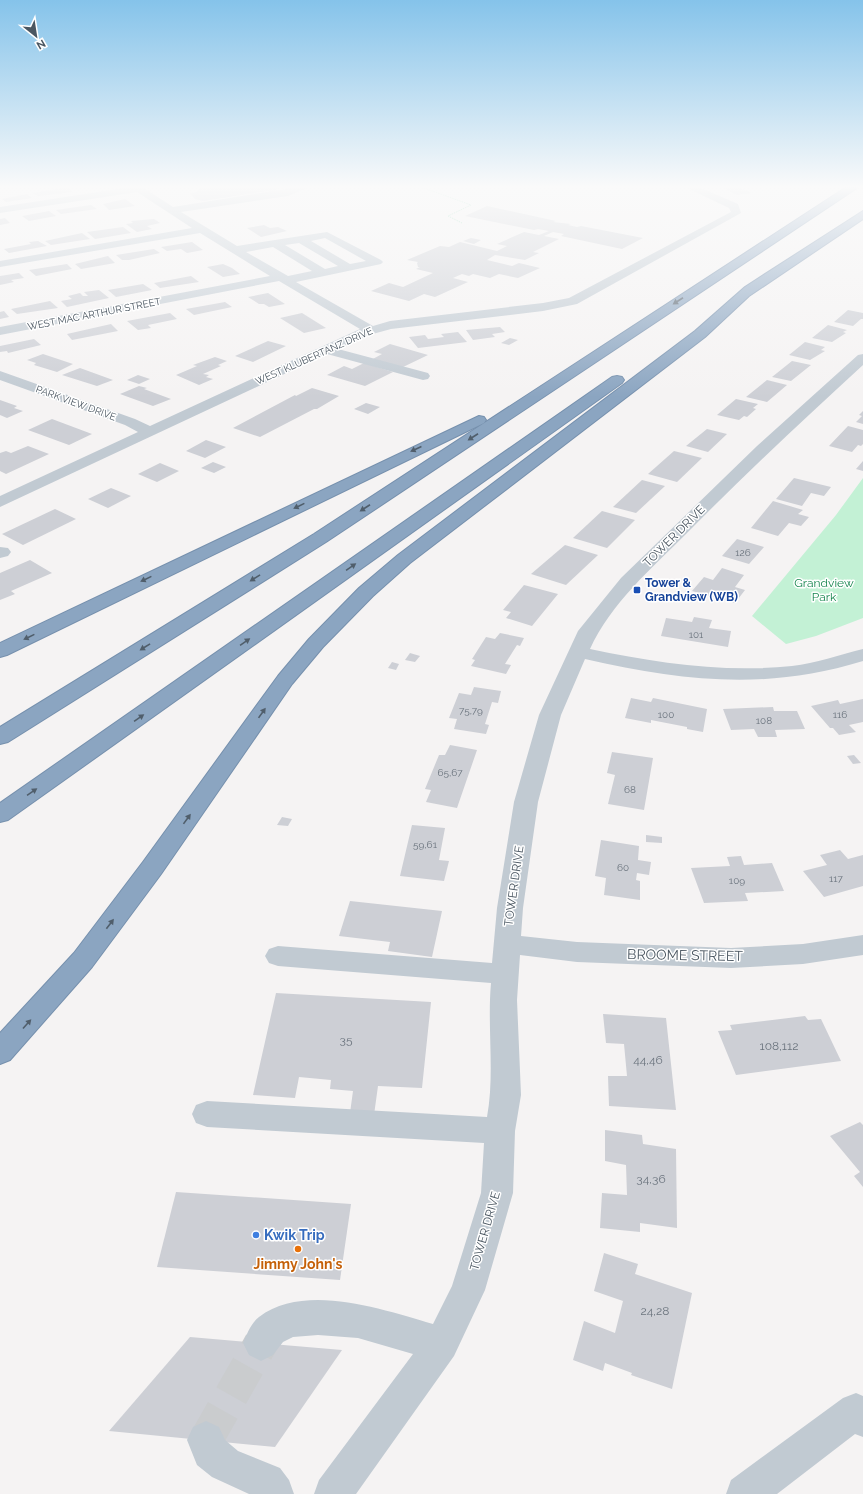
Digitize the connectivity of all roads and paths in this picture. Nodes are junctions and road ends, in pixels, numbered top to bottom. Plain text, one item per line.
1 (37, 258) edge
2 (249, 258) edge
3 (298, 258) edge
4 (332, 258) edge
5 (369, 258) edge
6 (654, 258) edge
7 (745, 258) edge
8 (797, 258) edge
9 (0, 264) edge
10 (350, 268) junction
11 (323, 273) junction
12 (284, 278) junction
13 (749, 290) junction
14 (372, 330) junction
15 (634, 330) junction
16 (0, 331) edge
17 (325, 350) junction
18 (861, 363) edge
19 (0, 375) edge
20 (423, 376) dead end
21 (150, 432) junction
22 (0, 502) edge
23 (0, 651) edge
24 (578, 652) junction
25 (863, 655) edge
26 (0, 737) edge
27 (0, 814) edge
28 (507, 944) junction
29 (860, 951) edge
30 (278, 956) dead end
31 (504, 974) junction
32 (0, 1052) edge
33 (207, 1114) dead end
34 (500, 1131) junction
35 (261, 1343) tunnel mouth
36 (442, 1344) junction
37 (861, 1412) edge
38 (206, 1440) dead end
39 (275, 1494) edge
40 (333, 1494) edge
41 (745, 1494) edge

1 - 9 street
2 - 12 street
3 - 11 street
4 - 10 street
5 - 10 street, WEST MAC ARTHUR STREET
6 - 14 street, WEST KLUBERTANZ DRIVE
7 -> 15 highway
8 - 13 highway
10 - 11 street, WEST MAC ARTHUR STREET
11 - 12 street, WEST MAC ARTHUR STREET
12 - 14 street
12 - 16 street, WEST MAC ARTHUR STREET
27 -> 13 highway
32 -> 13 highway
14 - 17 street, WEST KLUBERTANZ DRIVE
15 -> 23 highway
15 -> 26 highway
17 - 20 street
17 - 21 street, WEST KLUBERTANZ DRIVE
18 - 24 street, TOWER DRIVE
19 - 21 street, PARK VIEW DRIVE
21 - 22 street, WEST KLUBERTANZ DRIVE
24 - 25 street
24 - 28 street, TOWER DRIVE
28 - 29 street, BROOME STREET
28 - 31 street, TOWER DRIVE
30 - 31 street
31 - 34 street, TOWER DRIVE
33 - 34 street
34 - 36 street, TOWER DRIVE
35 - 36 street
36 - 40 street, TOWER DRIVE
37 - 41 street
38 - 39 street

